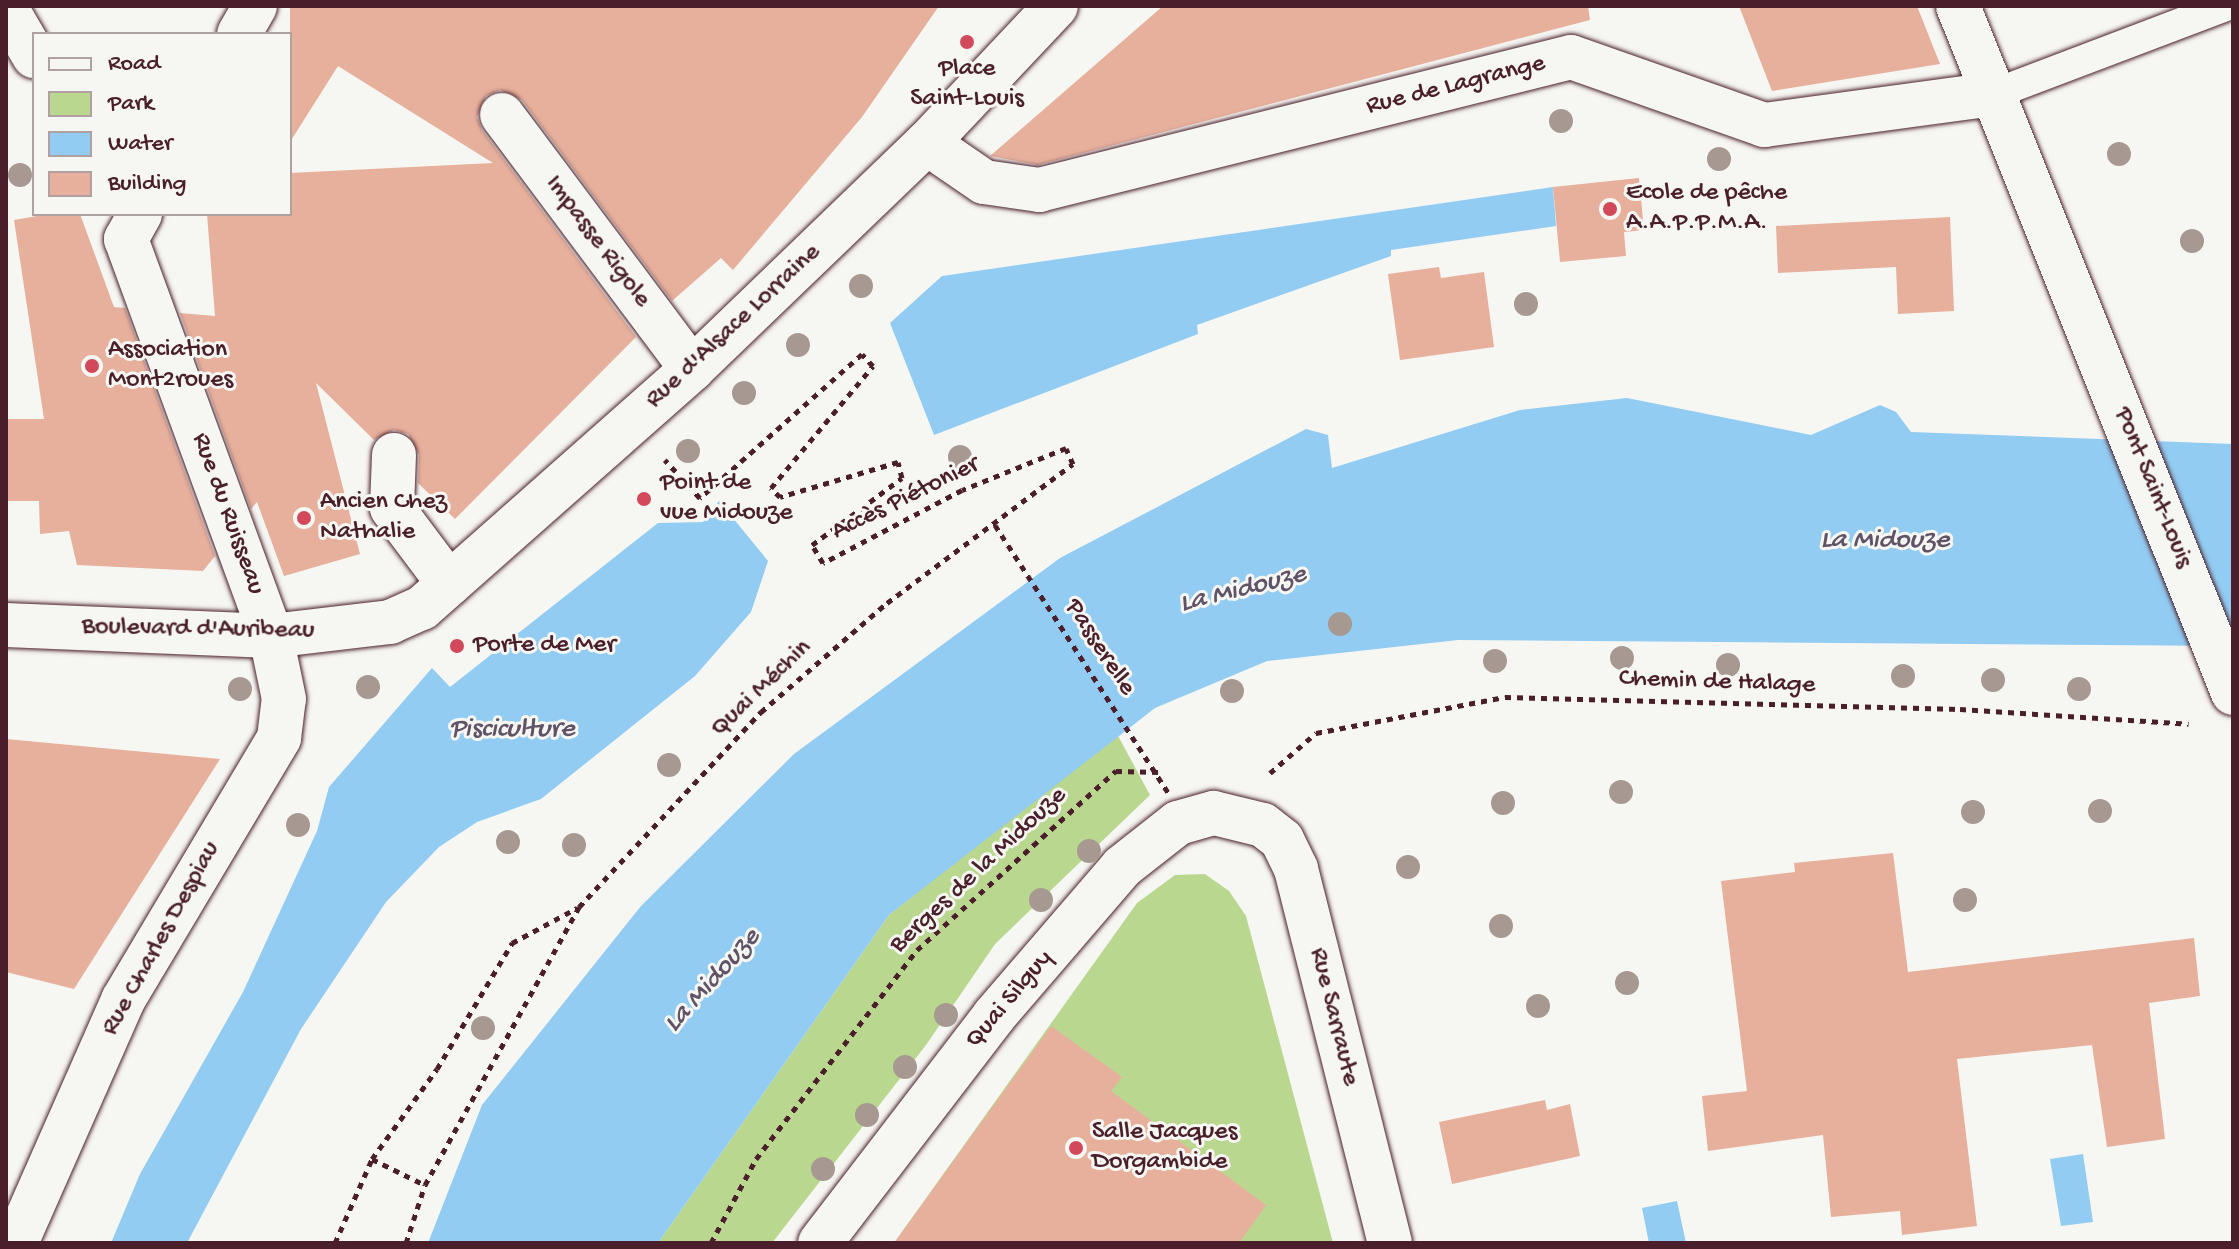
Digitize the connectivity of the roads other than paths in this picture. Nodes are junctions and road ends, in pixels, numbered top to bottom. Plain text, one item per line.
1 (255, 6) edge
2 (1056, 6) edge
3 (1958, 6) edge
4 (2226, 6) edge
5 (6, 8) edge
6 (240, 32) edge
7 (32, 53) edge
8 (1994, 94) junction
9 (502, 115) dead end
10 (927, 143) junction
11 (127, 222) edge
12 (692, 369) junction
13 (394, 455) dead end
14 (449, 584) junction
15 (390, 622) joint
16 (6, 625) edge
17 (271, 636) junction
18 (2233, 693) edge
19 (1240, 816) joint
20 (16, 1243) edge
21 (820, 1243) edge
22 (1390, 1243) edge

1 - 6 street
2 - 10 street, Rue d'Alsace Lorraine
3 - 8 street, Pont Saint-Louis
4 - 8 lane
5 - 7 street
8 - 10 street, Rue de Lagrange
8 - 18 street, Pont Saint-Louis
9 - 12 street, Impasse Rigole
10 - 12 street, Rue d'Alsace Lorraine
11 - 17 street, Rue du Ruisseau
12 - 14 street, Rue d'Alsace Lorraine
13 - 14 street
14 - 15 street, Rue d'Alsace Lorraine
15 - 17 street, Boulevard d'Auribeau
16 - 17 street, Boulevard d'Auribeau
17 - 20 street, Rue Charles Despiau
19 - 21 street, Quai Silguy
19 - 22 street, Rue Sarraute

